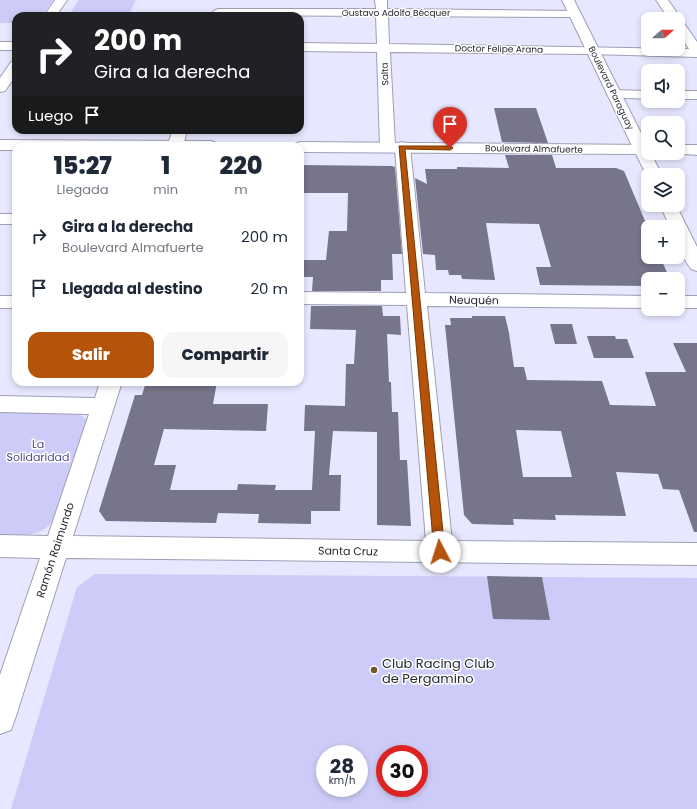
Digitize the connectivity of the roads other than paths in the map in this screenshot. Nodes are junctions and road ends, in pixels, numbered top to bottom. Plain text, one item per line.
1 (61, 0) edge
2 (223, 0) edge
3 (568, 0) edge
4 (662, 0) edge
5 (382, 6) edge
6 (53, 12) edge
7 (219, 12) edge
8 (259, 12) edge
9 (670, 12) edge
10 (574, 14) junction
11 (685, 34) edge
12 (0, 46) edge
13 (12, 46) edge
14 (304, 47) edge
15 (383, 48) junction
16 (592, 50) junction
17 (697, 52) edge
18 (12, 71) edge
19 (0, 88) edge
20 (614, 94) junction
21 (641, 94) edge
22 (685, 95) edge
23 (697, 95) edge
24 (641, 143) edge
25 (0, 145) edge
26 (12, 145) edge
27 (304, 147) edge
28 (395, 147) junction
29 (641, 150) edge
30 (685, 150) edge
31 (697, 150) edge
32 (671, 212) edge
33 (0, 219) edge
34 (12, 219) edge
35 (697, 265) edge
36 (304, 298) edge
37 (415, 299) junction
38 (0, 302) edge
39 (12, 302) edge
40 (641, 302) edge
41 (685, 302) edge
42 (697, 302) edge
43 (110, 386) edge
44 (0, 404) edge
45 (103, 406) junction
46 (0, 546) edge
47 (56, 547) junction
48 (440, 552) junction
49 (697, 554) edge
50 (0, 719) edge

1 - 6 street
2 - 7 street
3 - 10 street, Boulevard Paraguay
4 - 9 street
5 - 8 street, Gustavo Adolfo Bécquer
5 - 10 street, Gustavo Adolfo Bécquer
5 - 15 street, Salta
10 - 16 street, Boulevard Paraguay
11 - 17 street
12 - 13 street
14 - 15 street, Doctor Felipe Arana
15 - 16 street, Doctor Felipe Arana
15 - 28 street, Salta
16 - 17 street, Doctor Felipe Arana
16 - 20 street, Boulevard Paraguay
18 - 19 street
20 - 21 street
20 - 24 street, Boulevard Paraguay
22 - 23 street
25 - 26 street
27 - 28 street, Boulevard Almafuerte
28 - 29 street, Boulevard Almafuerte
28 - 37 street, Salta
30 - 31 street
32 - 35 street
33 - 34 street
36 - 37 street, Neuquén
37 - 40 street, Neuquén
37 - 48 street, Salta
38 - 39 street
41 - 42 street
43 - 45 street, Ramón Raimundo
44 - 45 street
45 - 47 street, Ramón Raimundo
46 - 47 street, Santa Cruz
47 - 48 street, Santa Cruz
47 - 50 street, Ramón Raimundo
48 - 49 street, Santa Cruz

